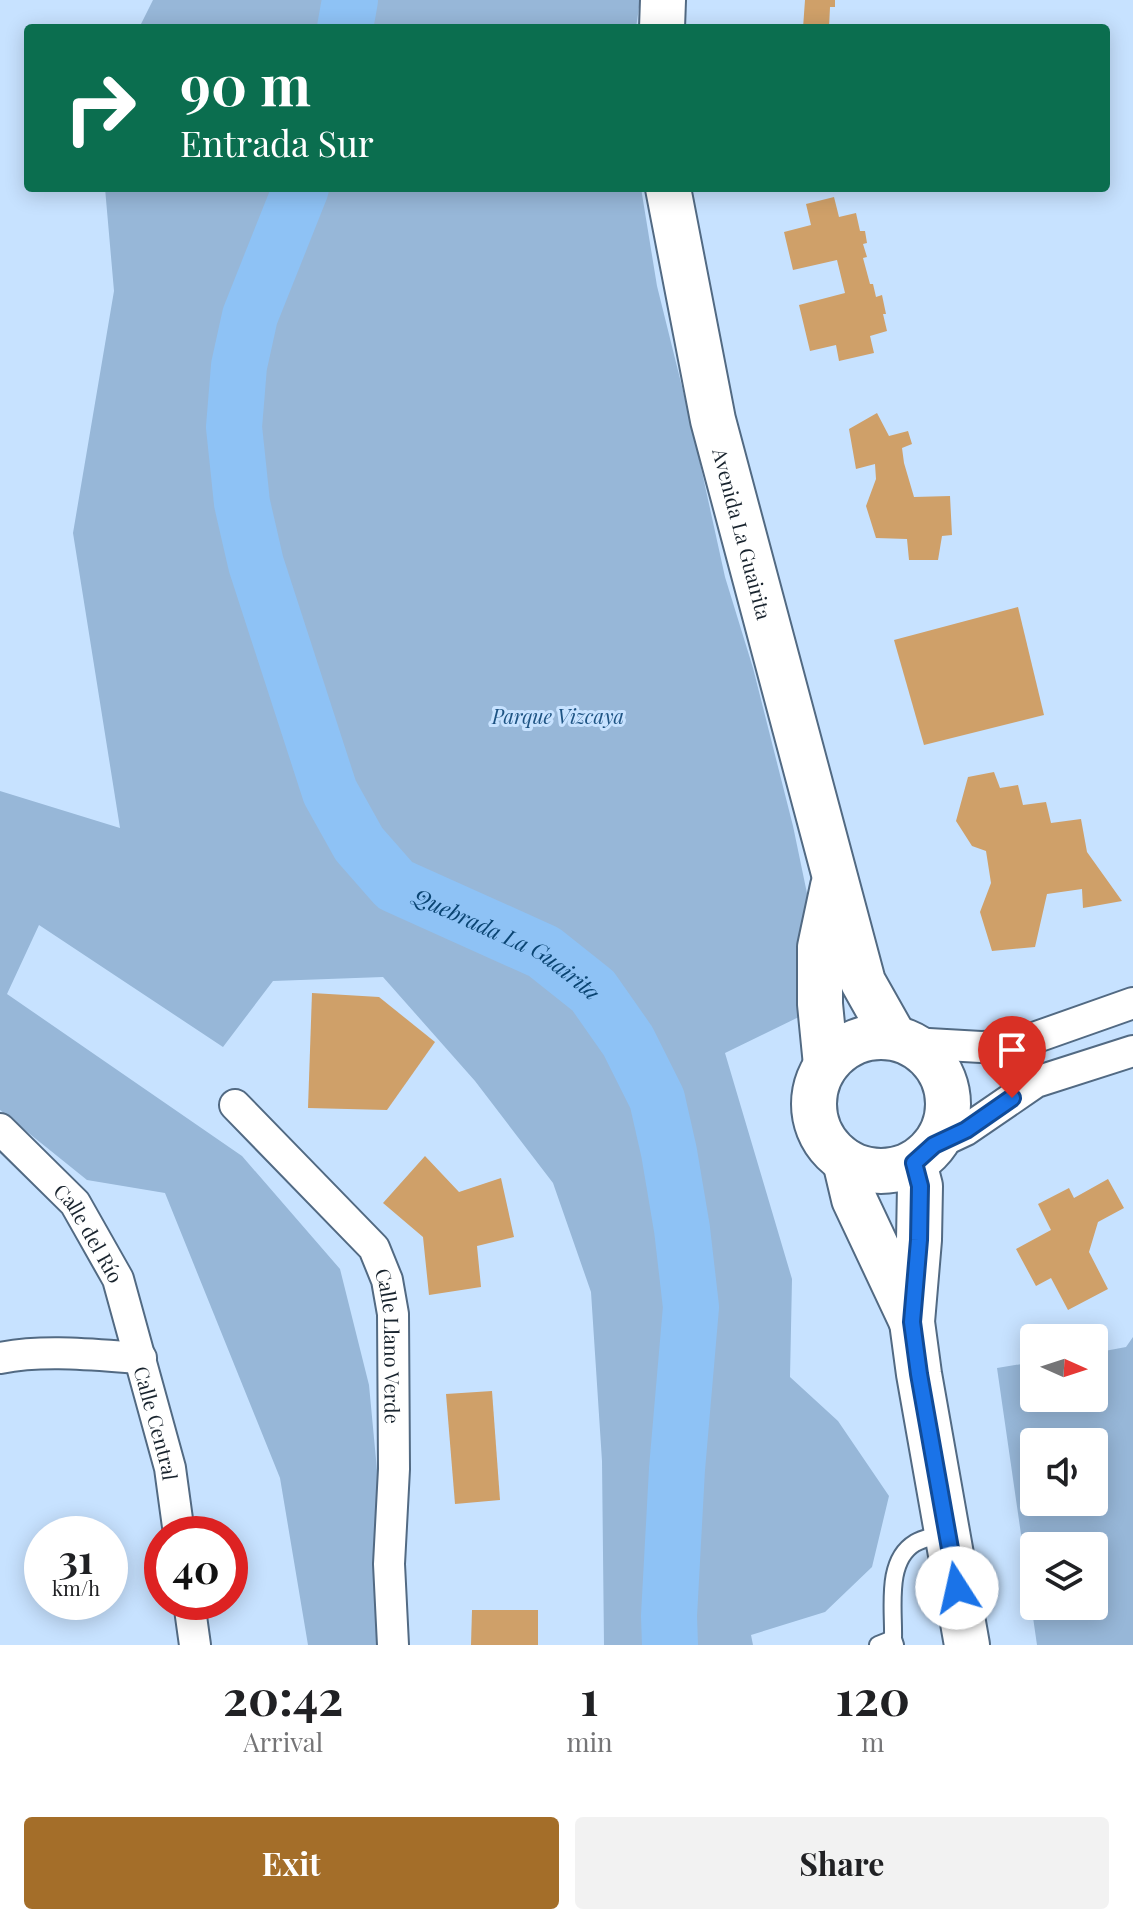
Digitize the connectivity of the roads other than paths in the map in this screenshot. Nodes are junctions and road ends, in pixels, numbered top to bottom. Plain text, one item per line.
1 (663, 0) edge
2 (662, 24) edge
3 (669, 192) edge
4 (835, 875) junction
5 (1133, 1003) edge
6 (903, 1040) junction
7 (1133, 1051) edge
8 (826, 1065) junction
9 (235, 1105) dead end
10 (0, 1129) edge
11 (924, 1154) junction
12 (845, 1161) junction
13 (912, 1322) junction
14 (0, 1358) edge
15 (141, 1358) junction
16 (177, 1516) edge
17 (947, 1531) junction
18 (192, 1620) edge
19 (888, 1643) edge
20 (195, 1645) edge
21 (393, 1645) edge
22 (967, 1645) edge

1 - 2 street
3 - 4 street, Avenida La Guairita
4 - 6 street, Avenida La Guairita
4 - 8 street, Avenida La Guairita
5 - 6 street
6 - 8 street
6 - 11 street, Avenida La Guairita
7 - 11 street
8 - 12 street, Avenida La Guairita
9 - 21 street, Calle Llano Verde
10 - 15 street, Calle del Río
11 - 12 street
11 - 13 street, Avenida La Guairita
12 - 13 street, Avenida La Guairita
13 - 17 street, Avenida La Guairita
14 - 15 street, Calle Central
15 - 16 street, Calle Central
17 - 19 lane
17 - 22 street, Avenida La Guairita
18 - 20 street

